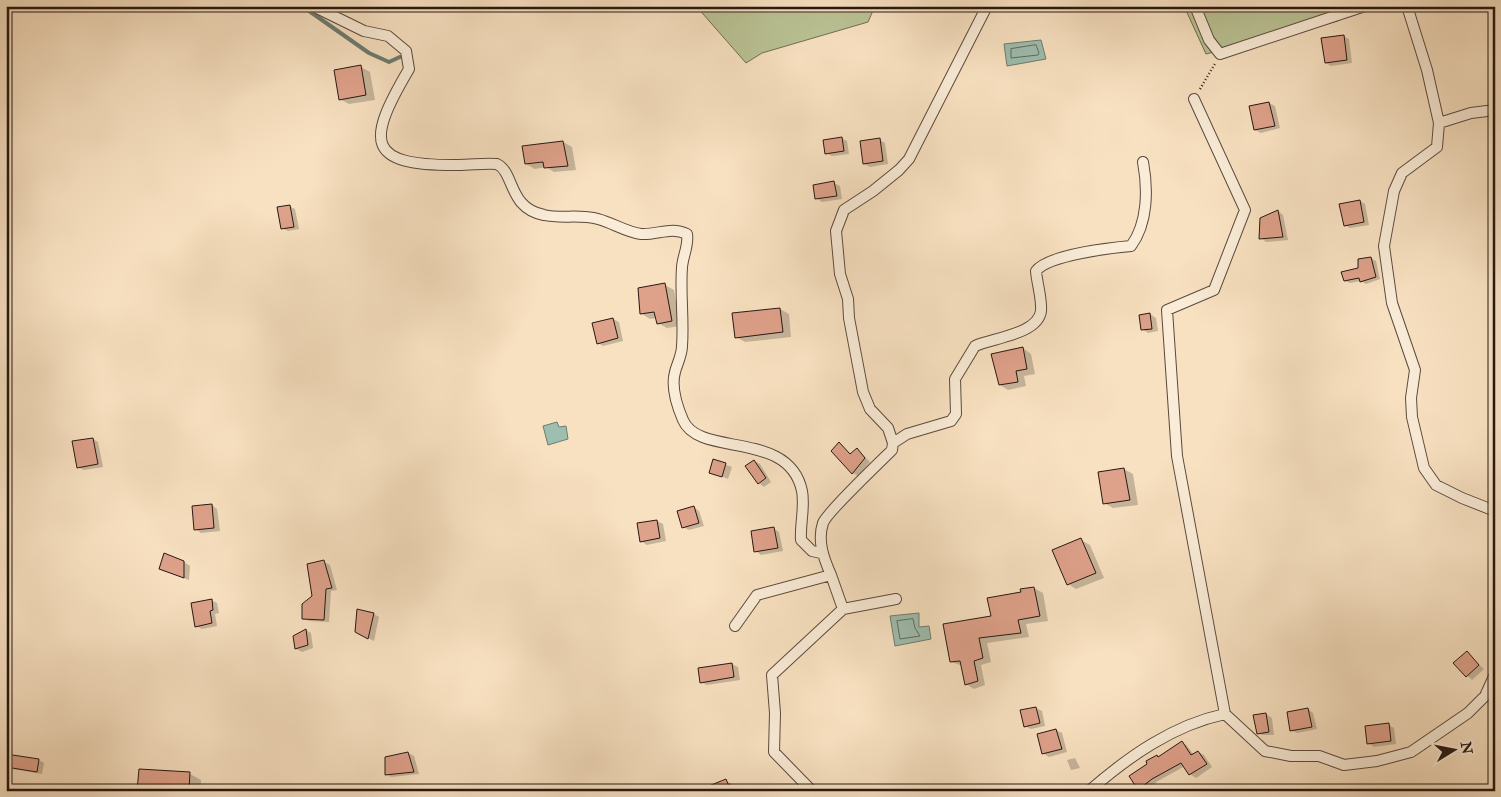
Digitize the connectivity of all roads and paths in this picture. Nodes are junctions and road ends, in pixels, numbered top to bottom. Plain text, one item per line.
1 (314, 6) edge
2 (987, 6) edge
3 (1195, 6) edge
4 (1364, 6) edge
5 (1406, 6) edge
6 (1220, 54) junction
7 (1194, 99) joint
8 (1495, 110) edge
9 (1439, 124) junction
10 (1144, 162) dead end
11 (893, 443) junction
12 (1495, 511) edge
13 (821, 553) junction
14 (831, 575) junction
15 (896, 599) dead end
16 (843, 609) junction
17 (735, 626) dead end
18 (1495, 674) edge
19 (1224, 714) junction
20 (812, 791) edge
21 (1089, 791) edge

1 - 13 street
2 - 11 street
3 - 6 street
4 - 6 street
5 - 9 street
6 - 7 path
7 - 19 street
8 - 9 street
9 - 12 street
10 - 11 street
11 - 13 street
13 - 14 street
14 - 16 street
14 - 17 street
15 - 16 street
16 - 20 street
18 - 19 street
19 - 21 street

